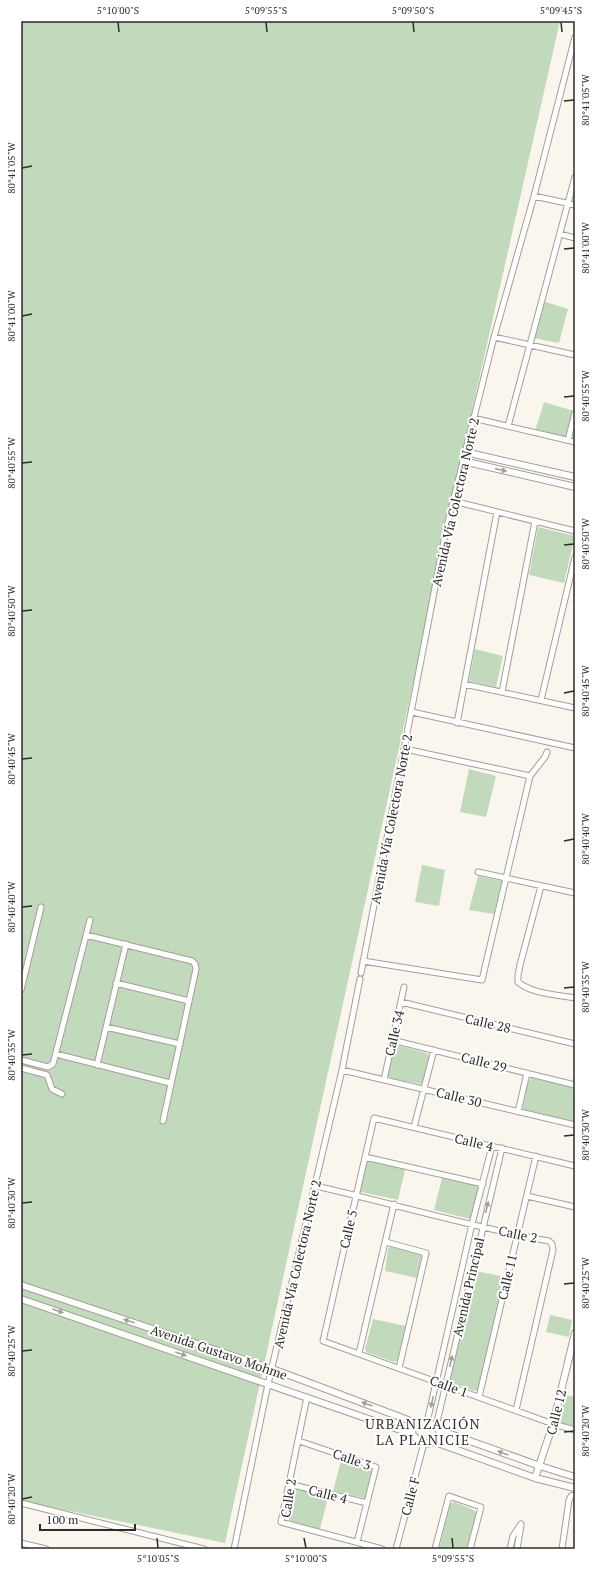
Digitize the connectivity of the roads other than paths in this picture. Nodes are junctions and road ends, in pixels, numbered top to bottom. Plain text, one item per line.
1 (575, 37) edge
2 (575, 177) edge
3 (534, 196) junction
4 (568, 204) junction
5 (575, 205) edge
6 (560, 234) junction
7 (575, 238) edge
8 (494, 337) junction
9 (529, 345) junction
10 (575, 355) edge
11 (575, 414) edge
12 (474, 418) junction
13 (508, 426) junction
14 (568, 440) junction
15 (575, 442) edge
16 (465, 452) junction
17 (463, 462) junction
18 (575, 477) edge
19 (575, 487) edge
20 (453, 501) junction
21 (497, 512) junction
22 (535, 521) junction
23 (575, 530) edge
24 (575, 557) edge
25 (464, 684) junction
26 (502, 692) junction
27 (541, 700) junction
28 (575, 708) edge
29 (412, 712) junction
30 (457, 723) junction
31 (405, 748) junction
32 (575, 748) edge
33 (546, 752) dead end
34 (530, 776) junction
35 (478, 872) dead end
36 (506, 879) junction
37 (541, 886) junction
38 (575, 892) edge
39 (41, 907) dead end
40 (90, 920) dead end
41 (86, 935) junction
42 (126, 944) junction
43 (363, 961) junction
44 (361, 973) dead end
45 (360, 979) dead end
46 (116, 983) junction
47 (404, 987) dead end
48 (21, 990) edge
49 (575, 998) edge
50 (189, 1001) junction
51 (401, 1002) junction
52 (106, 1027) junction
53 (392, 1040) junction
54 (180, 1044) junction
55 (575, 1044) edge
56 (434, 1050) junction
57 (56, 1054) junction
58 (21, 1060) edge
59 (97, 1064) junction
60 (21, 1068) edge
61 (342, 1070) junction
62 (526, 1073) junction
63 (384, 1080) junction
64 (170, 1083) junction
65 (575, 1085) edge
66 (424, 1089) junction
67 (62, 1094) dead end
68 (518, 1112) junction
69 (374, 1118) joint
70 (163, 1121) dead end
71 (575, 1125) edge
72 (414, 1127) junction
73 (492, 1146) junction
74 (502, 1148) junction
75 (365, 1156) junction
76 (536, 1156) junction
77 (575, 1166) edge
78 (483, 1184) junction
79 (316, 1186) junction
80 (356, 1195) junction
81 (527, 1196) junction
82 (394, 1204) junction
83 (575, 1207) edge
84 (472, 1224) junction
85 (482, 1226) junction
86 (517, 1235) junction
87 (386, 1242) junction
88 (21, 1285) edge
89 (21, 1299) edge
90 (575, 1333) edge
91 (323, 1341) joint
92 (359, 1353) junction
93 (399, 1368) junction
94 (272, 1369) junction
95 (436, 1382) junction
96 (268, 1384) junction
97 (445, 1385) junction
98 (308, 1397) junction
99 (479, 1397) junction
100 (516, 1410) junction
101 (427, 1422) junction
102 (416, 1423) junction
103 (553, 1424) junction
104 (437, 1428) junction
105 (575, 1430) edge
106 (412, 1434) junction
107 (299, 1441) junction
108 (435, 1442) junction
109 (424, 1443) junction
110 (540, 1466) junction
111 (575, 1477) edge
112 (535, 1478) junction
113 (289, 1484) junction
114 (575, 1488) edge
115 (575, 1496) edge
116 (367, 1503) junction
117 (21, 1504) edge
118 (357, 1542) junction
119 (21, 1543) edge
120 (46, 1549) edge
121 (204, 1549) edge
122 (234, 1549) edge
123 (382, 1549) edge
124 (396, 1549) edge
125 (436, 1549) edge
126 (470, 1549) edge
127 (510, 1549) edge
128 (517, 1549) edge
129 (562, 1549) edge

1 - 3 street, Avenida Vía Colectora Norte 2
2 - 4 street
3 - 4 street
3 - 8 street, Avenida Vía Colectora Norte 2
4 - 5 street
4 - 6 street
6 - 7 street
6 - 9 street
8 - 9 street
8 - 12 street, Avenida Vía Colectora Norte 2
9 - 10 street
9 - 13 street
11 - 14 street
12 - 13 street
12 - 16 street, Avenida Vía Colectora Norte 2
13 - 14 street
14 - 15 street
16 - 17 street, Avenida Vía Colectora Norte 2
16 - 18 street
17 -> 19 street
17 - 20 street, Avenida Vía Colectora Norte 2
20 - 21 street
20 - 29 street, Avenida Vía Colectora Norte 2
21 - 22 street
21 - 25 street
22 - 23 street
22 - 26 street
24 - 27 street
25 - 26 street
25 - 30 street
26 - 27 street
27 - 28 street
29 - 30 street
29 - 31 street, Avenida Vía Colectora Norte 2
30 - 32 street
31 - 34 street
31 - 43 street, Avenida Vía Colectora Norte 2
33 - 34 street
34 - 36 street
35 - 36 street
36 - 37 street
36 - 43 street
37 - 38 street
37 - 49 street
39 - 48 street
40 - 41 street
41 - 42 street
41 - 57 street
42 - 46 street
42 - 50 street
43 - 44 street, Avenida Vía Colectora Norte 2
45 - 61 street, Avenida Vía Colectora Norte 2
46 - 50 street
46 - 52 street
47 - 51 street, Calle 34
50 - 54 street
51 - 53 street, Calle 34
51 - 55 street, Calle 28
52 - 54 street
52 - 59 street
53 - 56 street, Calle 29
53 - 63 street, Calle 34
54 - 64 street
56 - 62 street, Calle 29
56 - 66 street
57 - 58 street
57 - 59 street
59 - 64 street
60 - 67 street
61 - 63 street, Calle 30
61 - 79 street, Avenida Vía Colectora Norte 2
62 - 65 street, Calle 29
62 - 68 street
63 - 66 street, Calle 30
64 - 70 street
66 - 68 street, Calle 30
66 - 72 street
68 - 71 street, Calle 30
69 - 72 street, Calle 4
69 - 75 street, Calle 5
72 - 73 street, Calle 4
73 - 74 street, Calle 4
73 - 78 street, Avenida Principal
74 - 76 street, Calle 4
85 -> 74 street, Avenida Principal
75 - 78 street
75 - 80 street, Calle 5
76 - 77 street, Calle 4
76 - 81 street, Calle 11
78 - 84 street, Avenida Principal
79 - 80 street, Calle 2
79 - 94 street, Avenida Vía Colectora Norte 2
80 - 82 street, Calle 2
80 - 91 street, Calle 5
81 - 83 street
81 - 86 street, Calle 11
82 - 84 street, Calle 2
82 - 87 street
84 - 85 street, Calle 2
84 - 95 street, Avenida Principal
85 - 86 street, Calle 2
97 -> 85 street, Avenida Principal
86 - 99 street, Calle 11
86 - 100 street, Calle 2
87 - 92 street
87 - 93 street
94 -> 88 street, Avenida Gustavo Mohme
89 -> 96 street, Avenida Gustavo Mohme
90 - 103 street, Calle 12
91 - 92 street, Calle 1
92 - 93 street, Calle 1
93 - 95 street, Calle 1
94 - 96 street, Avenida Vía Colectora Norte 2
102 -> 94 street, Avenida Gustavo Mohme
95 - 97 street, Calle 1
95 -> 101 street, Avenida Principal
96 - 98 street, Avenida Gustavo Mohme
96 - 122 street, Avenida Vía Colectora Norte 2
97 - 99 street, Calle 1
97 - 104 street, Avenida Principal
98 - 106 street, Avenida Gustavo Mohme
98 - 107 street, Calle 2
99 - 100 street, Calle 1
100 - 103 street, Calle 1
101 - 102 street
101 - 104 street
102 - 106 street
103 - 105 street, Calle 1
103 - 110 street, Calle 12
104 - 108 street
110 -> 104 street
106 - 109 street
107 - 113 street, Calle 2
107 - 116 street, Calle 3
108 - 109 street
108 - 112 street
109 - 124 street, Calle F
110 - 111 street
110 - 112 street
112 - 114 street
113 - 116 street, Calle 4
113 - 118 street, Calle 2
115 - 129 street
116 - 118 street, Calle 3
117 - 121 street
118 - 123 street, Calle 2
119 - 120 street
125 - 126 street
127 - 128 street

